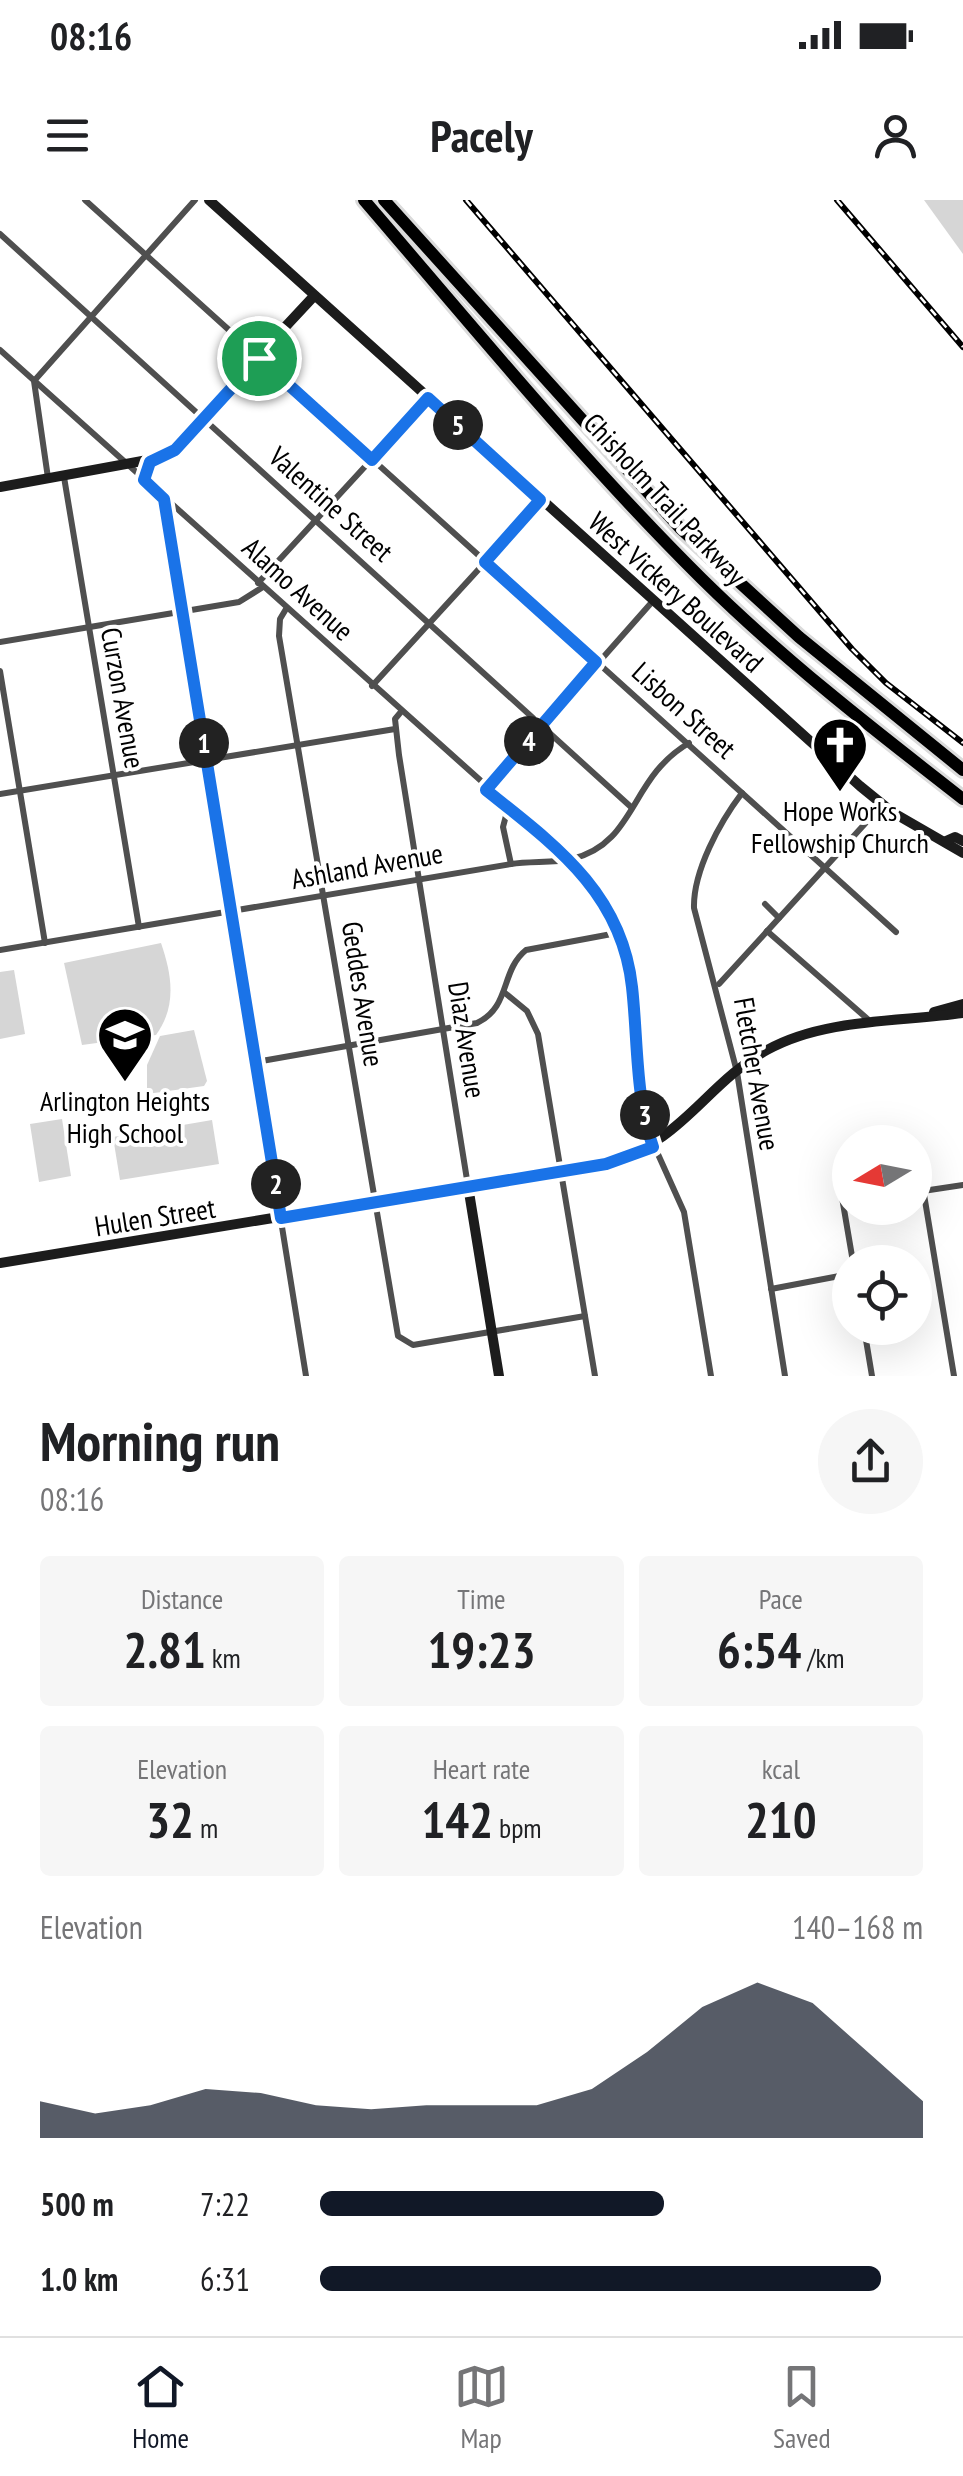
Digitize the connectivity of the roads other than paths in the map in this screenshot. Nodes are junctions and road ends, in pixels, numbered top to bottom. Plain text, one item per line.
1 (85, 200) edge
2 (195, 200) edge
3 (209, 200) edge
4 (364, 200) edge
5 (384, 200) edge
6 (0, 234) edge
7 (145, 256) junction
8 (314, 296) junction
9 (91, 317) junction
10 (0, 350) edge
11 (259, 358) junction
12 (34, 381) junction
13 (428, 398) junction
14 (203, 419) junction
15 (113, 453) junction
16 (372, 460) junction
17 (150, 462) junction
18 (129, 466) junction
19 (108, 470) junction
20 (64, 477) junction
21 (48, 479) junction
22 (144, 480) junction
23 (0, 487) edge
24 (164, 499) junction
25 (540, 500) junction
26 (316, 521) junction
27 (485, 562) junction
28 (261, 585) junction
29 (652, 602) junction
30 (286, 610) junction
31 (182, 612) junction
32 (430, 624) junction
33 (88, 627) junction
34 (0, 642) edge
35 (596, 662) junction
36 (0, 672) edge
37 (372, 686) junction
38 (400, 712) junction
39 (542, 726) junction
40 (395, 729) junction
41 (689, 742) junction
42 (300, 746) junction
43 (206, 761) junction
44 (963, 770) edge
45 (113, 776) junction
46 (486, 790) junction
47 (20, 791) junction
48 (742, 793) junction
49 (0, 794) edge
50 (963, 799) edge
51 (882, 805) junction
52 (508, 808) junction
53 (631, 808) junction
54 (946, 841) junction
55 (963, 841) edge
56 (963, 853) edge
57 (568, 860) junction
58 (511, 864) junction
59 (824, 868) junction
60 (418, 881) junction
61 (324, 896) junction
62 (765, 904) dead end
63 (231, 912) junction
64 (779, 918) junction
65 (138, 927) junction
66 (767, 931) junction
67 (896, 932) dead end
68 (617, 933) junction
69 (45, 943) junction
70 (0, 950) edge
71 (718, 984) junction
72 (505, 993) junction
73 (962, 1006) edge
74 (873, 1024) junction
75 (442, 1030) junction
76 (348, 1046) junction
77 (256, 1062) junction
78 (737, 1072) junction
79 (653, 1147) junction
80 (560, 1170) junction
81 (963, 1185) edge
82 (468, 1186) junction
83 (932, 1190) edge
84 (374, 1202) junction
85 (281, 1218) junction
86 (930, 1225) edge
87 (0, 1264) edge
88 (832, 1277) edge
89 (771, 1288) junction
90 (585, 1316) junction
91 (492, 1332) junction
92 (867, 1345) edge
93 (306, 1376) edge
94 (499, 1376) edge
95 (595, 1376) edge
96 (711, 1376) edge
97 (785, 1376) edge
98 (872, 1376) edge
99 (954, 1376) edge

1 - 7 street, Lisbon Street
2 - 7 street
3 - 8 main road, West Vickery Boulevard
4 - 50 highway, Chisholm Trail Parkway
5 - 44 highway, Chisholm Trail Parkway
6 - 9 street, Valentine Street
7 - 9 street
7 - 11 street, Lisbon Street
8 - 11 main road
8 - 13 main road, West Vickery Boulevard
9 - 12 street
9 - 14 street, Valentine Street
10 - 12 street, Alamo Avenue
11 - 14 main road
11 - 16 street, Lisbon Street
12 - 15 street, Alamo Avenue
12 - 21 street
13 - 16 street
13 - 25 main road, West Vickery Boulevard
14 - 17 main road
14 - 26 street, Valentine Street
15 - 18 street, Alamo Avenue
15 - 19 main road
16 - 26 street
16 - 27 street, Lisbon Street
17 - 18 main road
17 - 22 main road
18 - 19 main road
18 - 22 street, Alamo Avenue
19 - 20 main road
20 - 21 main road
20 - 33 street, Curzon Avenue
21 - 23 main road
22 - 24 street, Alamo Avenue
24 - 28 street, Alamo Avenue
24 - 31 street
25 - 27 street
25 - 29 main road, West Vickery Boulevard
26 - 28 street
26 - 32 street, Valentine Street
27 - 32 street
27 - 35 street, Lisbon Street
28 - 30 street, Alamo Avenue
28 - 31 street
29 - 35 street
29 - 51 main road, West Vickery Boulevard
30 - 37 street, Alamo Avenue
30 - 42 street, Geddes Avenue
31 - 33 street
31 - 43 street
32 - 37 street
32 - 39 street, Valentine Street
33 - 34 street
33 - 45 street, Curzon Avenue
35 - 39 street
35 - 41 street, Lisbon Street
36 - 47 street
37 - 38 street, Alamo Avenue
38 - 40 street, Diaz Avenue
38 - 46 street, Alamo Avenue
39 - 46 street
39 - 53 street, Valentine Street
40 - 42 street
40 - 60 street, Diaz Avenue
41 - 48 street, Lisbon Street
41 - 53 street, Ashland Avenue
42 - 43 street
42 - 61 street, Geddes Avenue
43 - 45 street
43 - 63 street
45 - 47 street
45 - 65 street, Curzon Avenue
46 - 52 street, Alamo Avenue
47 - 49 street
47 - 69 street
48 - 59 street, Lisbon Street
48 - 71 street, Fletcher Avenue
51 - 54 main road, West Vickery Boulevard
51 - 59 street
52 - 57 street, Alamo Avenue
52 - 58 street
53 - 57 street, Ashland Avenue
54 - 55 main road, West Vickery Boulevard
54 - 56 main road, West Vickery Boulevard
57 - 58 street, Ashland Avenue
57 - 68 street, Alamo Avenue
58 - 60 street, Ashland Avenue
59 - 64 street
59 - 67 street, Lisbon Street
60 - 61 street, Ashland Avenue
60 - 75 street, Diaz Avenue
61 - 63 street, Ashland Avenue
61 - 76 street, Geddes Avenue
62 - 64 street
63 - 65 street, Ashland Avenue
63 - 77 street
64 - 66 street
65 - 69 street, Ashland Avenue
66 - 71 street
66 - 74 street
68 - 72 street
68 - 79 street, Alamo Avenue
69 - 70 street, Ashland Avenue
71 - 78 street, Fletcher Avenue
72 - 75 street
72 - 80 street
73 - 74 main road, Hulen Street
74 - 78 main road, Hulen Street
75 - 76 street
75 - 82 street, Diaz Avenue
76 - 77 street
76 - 84 street, Geddes Avenue
77 - 85 street
78 - 79 main road, Hulen Street
78 - 89 street, Fletcher Avenue
79 - 80 main road, Hulen Street
79 - 96 street, Alamo Avenue
80 - 82 main road, Hulen Street
80 - 90 street
81 - 83 street
82 - 84 main road, Hulen Street
82 - 91 main road, Diaz Avenue
84 - 85 main road, Hulen Street
84 - 91 street, Geddes Avenue
85 - 87 main road, Hulen Street
85 - 93 street
86 - 99 street
88 - 89 street
89 - 97 street, Fletcher Avenue
90 - 91 street
90 - 95 street
91 - 94 main road, Diaz Avenue
92 - 98 street

